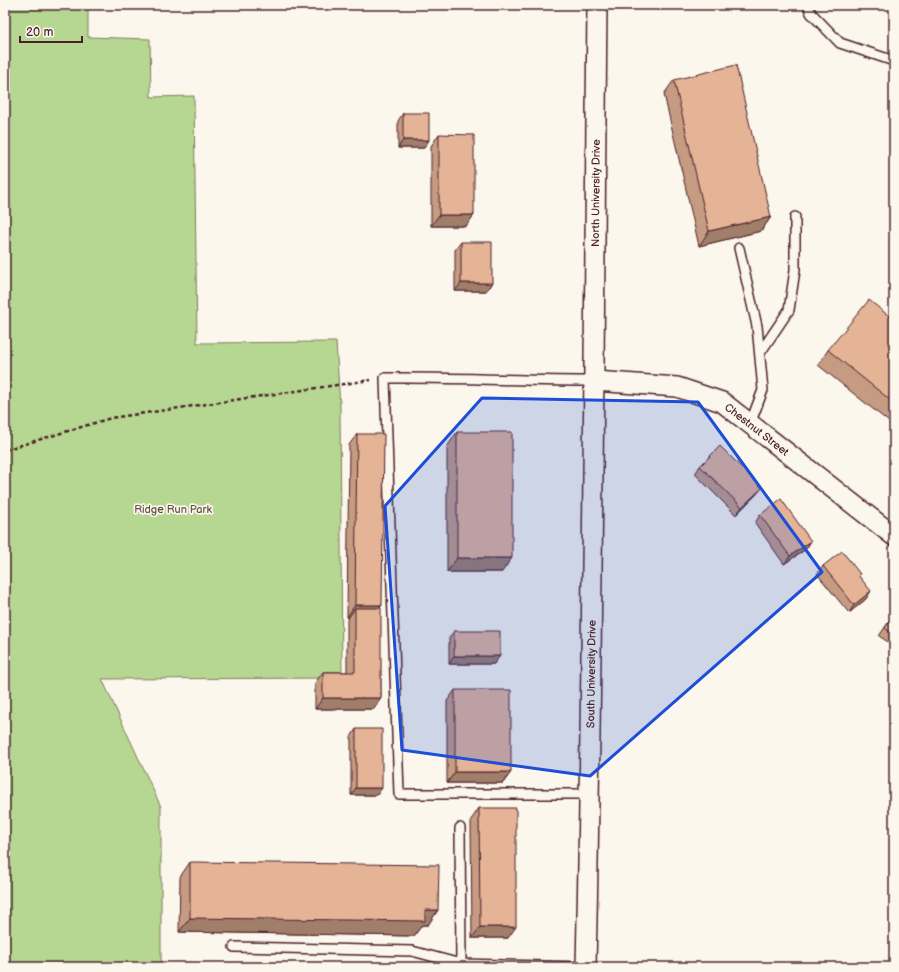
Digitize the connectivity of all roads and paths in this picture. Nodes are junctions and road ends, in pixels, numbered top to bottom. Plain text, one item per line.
1 (597, 5) edge
2 (808, 5) edge
3 (894, 61) edge
4 (795, 217) dead end
5 (739, 248) dead end
6 (760, 353) junction
7 (385, 378) junction
8 (595, 381) junction
9 (750, 424) junction
10 (5, 450) edge
11 (894, 536) edge
12 (590, 794) junction
13 (460, 828) dead end
14 (234, 947) dead end
15 (461, 964) junction
16 (586, 967) edge

1 - 8 street, North University Drive
2 - 3 lane
4 - 6 lane
5 - 6 lane
6 - 9 lane
7 - 8 lane
7 - 10 path
7 - 12 lane
8 - 9 street, Chestnut Street
8 - 12 street, South University Drive
9 - 11 street, Chestnut Street
12 - 16 street, South University Drive
13 - 15 lane
14 - 15 lane
15 - 16 lane

